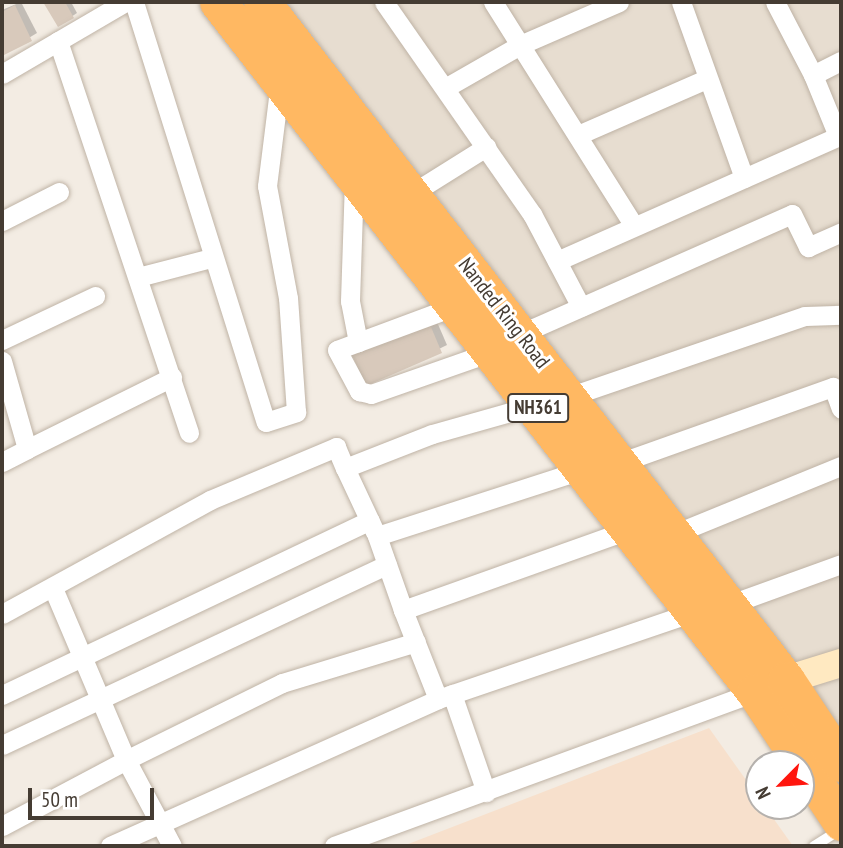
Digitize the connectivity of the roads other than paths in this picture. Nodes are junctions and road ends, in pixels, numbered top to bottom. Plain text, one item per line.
1 (125, 2) edge
2 (134, 2) edge
3 (218, 2) edge
4 (262, 2) edge
5 (384, 2) edge
6 (492, 2) edge
7 (619, 2) edge
8 (681, 2) edge
9 (775, 2) edge
10 (58, 41) junction
11 (520, 45) junction
12 (841, 61) edge
13 (2, 74) edge
14 (813, 75) junction
15 (706, 79) junction
16 (280, 81) junction
17 (445, 89) junction
18 (578, 135) junction
19 (840, 136) edge
20 (486, 147) junction
21 (354, 175) junction
22 (744, 178) junction
23 (59, 192) dead end
24 (411, 194) junction
25 (2, 221) edge
26 (634, 226) junction
27 (841, 232) edge
28 (211, 258) junction
29 (557, 261) junction
30 (138, 278) junction
31 (95, 296) dead end
32 (458, 306) junction
33 (581, 307) junction
34 (841, 315) edge
35 (2, 340) edge
36 (358, 342) junction
37 (507, 343) junction
38 (2, 361) edge
39 (172, 377) junction
40 (837, 385) edge
41 (552, 401) junction
42 (841, 409) edge
43 (189, 433) dead end
44 (27, 449) junction
45 (2, 462) edge
46 (601, 466) junction
47 (841, 466) edge
48 (345, 468) junction
49 (373, 528) junction
50 (629, 529) junction
51 (674, 534) junction
52 (387, 565) junction
53 (841, 565) edge
54 (53, 588) junction
55 (711, 609) junction
56 (403, 610) junction
57 (2, 614) edge
58 (416, 642) junction
59 (81, 655) junction
60 (841, 663) edge
61 (770, 686) junction
62 (2, 695) edge
63 (99, 697) junction
64 (445, 697) junction
65 (2, 744) edge
66 (126, 760) junction
67 (841, 762) edge
68 (486, 792) junction
69 (841, 822) edge
70 (159, 824) junction
71 (2, 826) edge
72 (841, 830) edge
73 (110, 846) edge
74 (172, 846) edge
75 (334, 846) edge
76 (814, 846) edge

1 - 10 street
2 - 28 street
3 - 16 highway, NH361
4 - 24 highway, Nanded Ring Road / NH361
5 - 17 street
6 - 11 street
7 - 11 street
8 - 15 street
9 - 14 street
10 - 13 street
10 - 30 street
11 - 17 street
11 - 18 street
12 - 14 street
14 - 19 street
15 - 18 street
15 - 22 street
16 - 21 highway, NH361
16 - 28 street
17 - 20 street
18 - 26 street
19 - 22 street
20 - 24 street
20 - 29 street
21 - 32 highway, NH361
21 - 36 street
22 - 26 street
23 - 25 street
24 - 37 highway, Nanded Ring Road / NH361
26 - 29 street
27 - 33 street
28 - 30 street
29 - 33 street
30 - 39 street
31 - 35 street
32 - 36 street
32 - 37 highway, NH361
33 - 37 street
34 - 41 street
36 - 37 street
37 - 41 highway, Nanded Ring Road / NH361
38 - 44 street
39 - 43 street
39 - 44 street
40 - 42 street
40 - 46 street
41 - 46 highway, Nanded Ring Road / NH361
41 - 48 street
44 - 45 street
46 - 49 street
46 - 50 highway, NH361
46 - 51 highway, Nanded Ring Road / NH361
47 - 51 street
48 - 49 street
48 - 54 street
49 - 52 street
49 - 59 street
50 - 55 highway, NH361
50 - 56 street
51 - 55 highway, Nanded Ring Road / NH361
52 - 56 street
52 - 63 street
53 - 55 street
54 - 57 street
54 - 59 street
55 - 61 highway, Nanded Ring Road / NH361
55 - 64 street
56 - 58 street
58 - 64 street
58 - 66 street
59 - 62 street
59 - 63 street
60 - 61 street
61 - 67 highway, Nanded Ring Road / NH361
61 - 68 street
61 - 69 highway, NH361
63 - 65 street
63 - 66 street
64 - 68 street
64 - 70 street
66 - 70 street
66 - 71 street
68 - 75 street
70 - 73 street
70 - 74 street
72 - 76 lane

